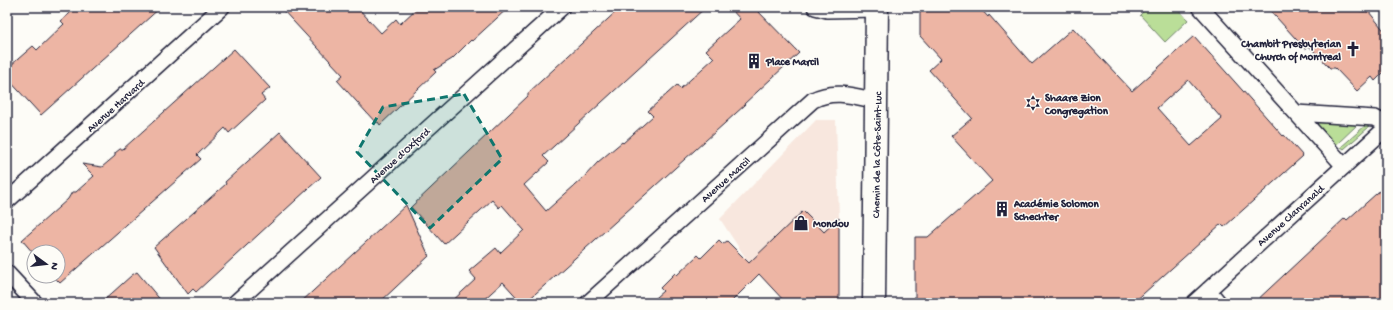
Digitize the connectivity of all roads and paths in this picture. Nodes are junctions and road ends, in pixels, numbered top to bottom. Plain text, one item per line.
1 (222, 7) edge
2 (562, 7) edge
3 (815, 7) edge
4 (1200, 7) edge
5 (877, 8) edge
6 (876, 101) junction
7 (1296, 113) junction
8 (1386, 124) edge
9 (1386, 128) edge
10 (1344, 166) junction
11 (7, 201) edge
12 (7, 273) edge
13 (1208, 290) junction
14 (35, 303) edge
15 (235, 303) edge
16 (588, 303) edge
17 (874, 303) edge
18 (1194, 303) edge
19 (1219, 303) edge

1 - 11 street, Avenue Harvard
2 - 15 street, Avenue d'Oxford
3 - 5 street
4 - 7 street
5 - 6 main road, Chemin de la Côte-Saint-Luc
6 - 16 street, Avenue Marcil
6 - 17 main road, Chemin de la Côte-Saint-Luc
7 - 8 street
7 - 10 street
9 - 10 street, Avenue Clanranald
10 - 13 street, Avenue Clanranald
12 - 14 street
13 - 18 street, Avenue Clanranald
13 - 19 street

